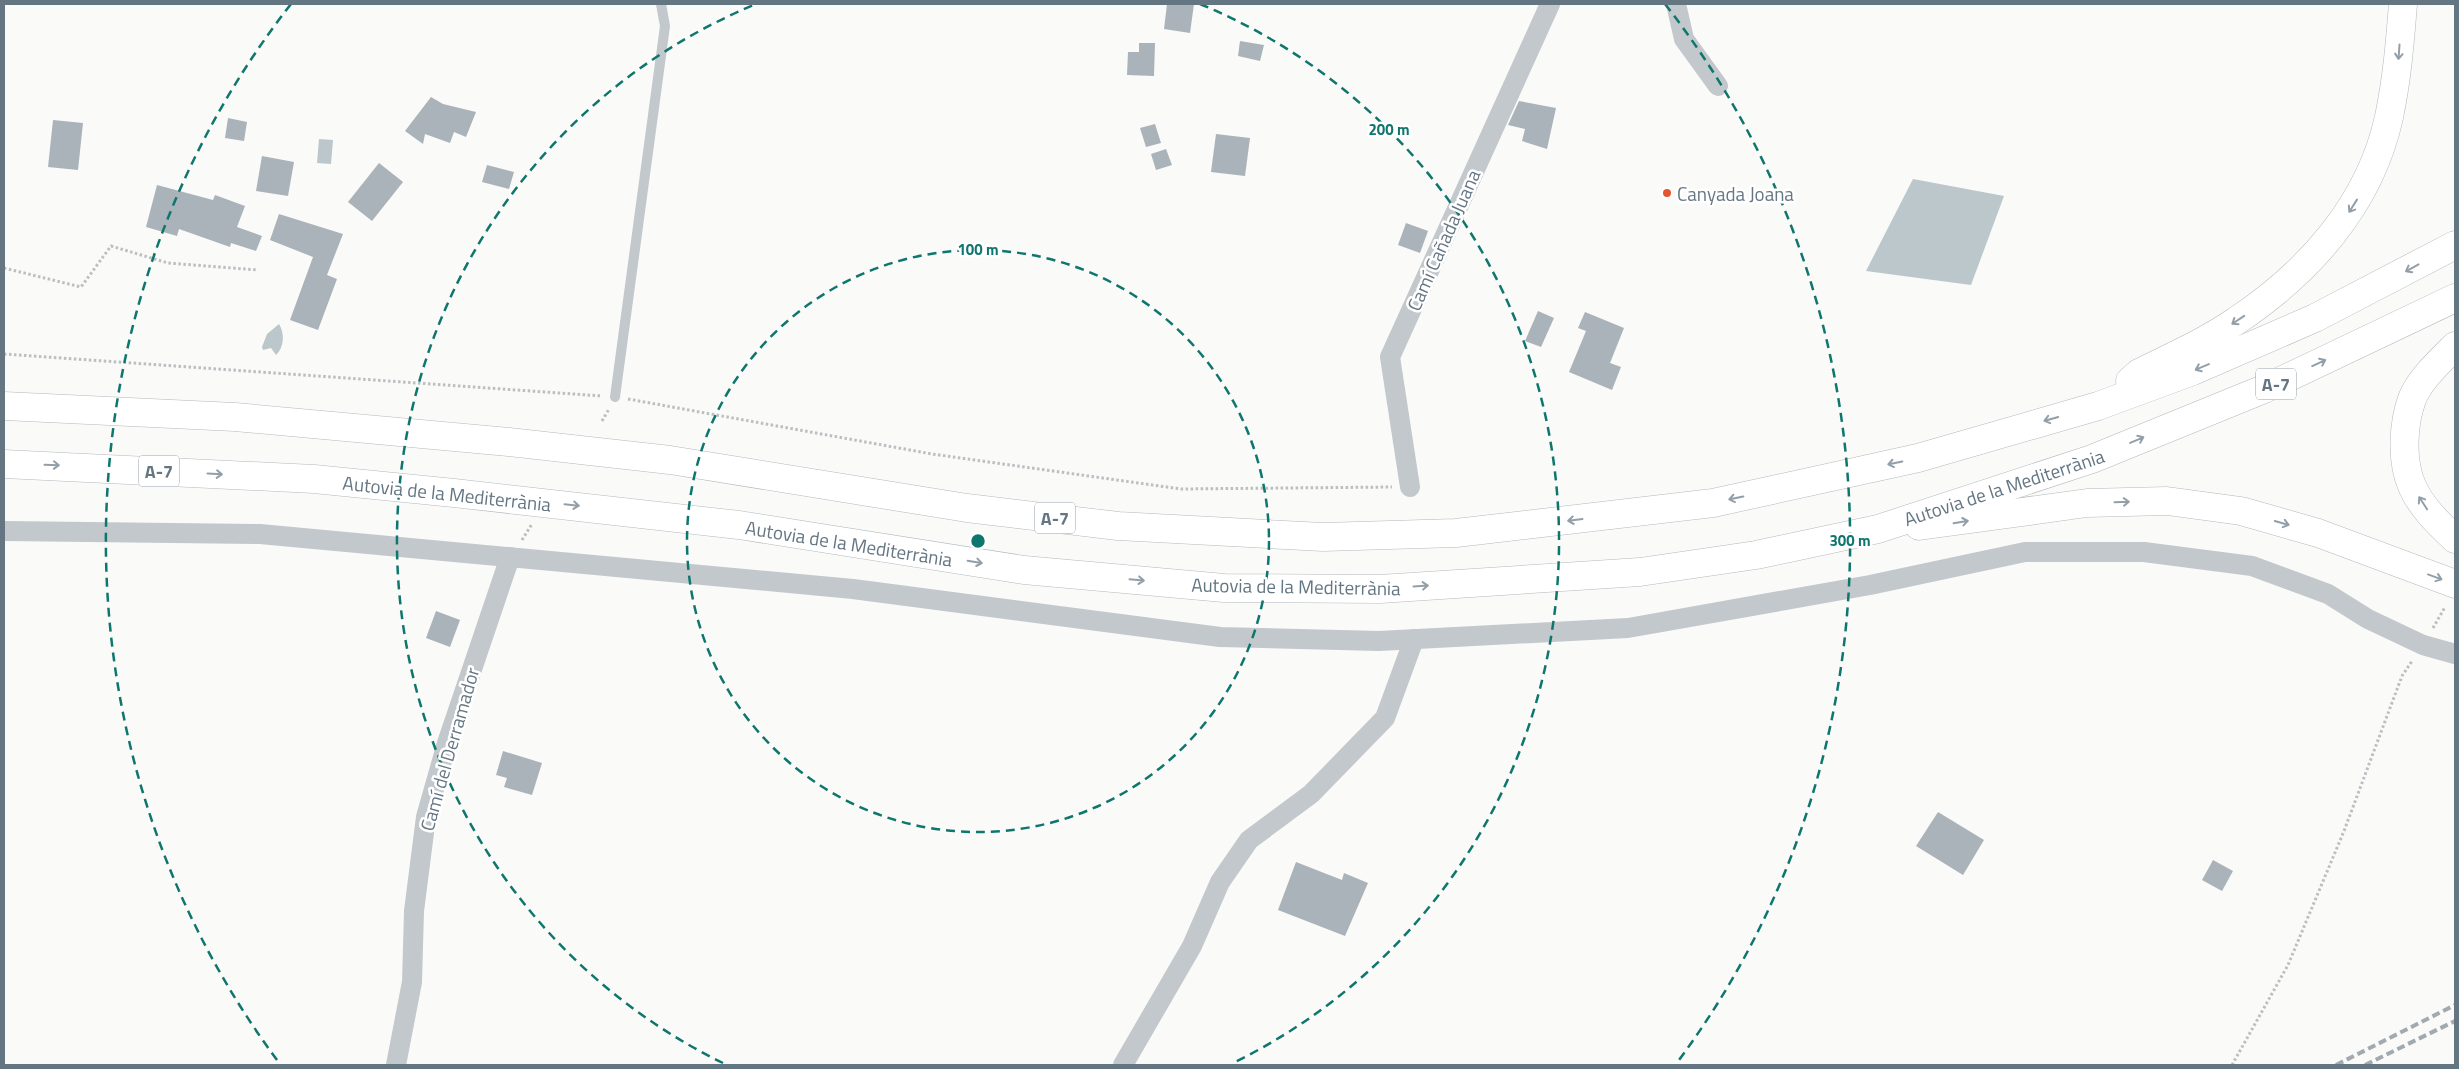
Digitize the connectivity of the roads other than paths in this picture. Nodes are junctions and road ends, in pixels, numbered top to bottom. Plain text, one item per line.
1 (661, 4) edge
2 (1550, 4) edge
3 (1676, 4) edge
4 (2403, 4) edge
5 (1718, 86) dead end
6 (2455, 245) edge
7 (2455, 298) edge
8 (2455, 346) edge
9 (615, 397) road end
10 (4, 406) edge
11 (2098, 406) junction
12 (4, 464) edge
13 (1410, 487) road end
14 (1878, 529) junction
15 (4, 531) edge
16 (2455, 539) edge
17 (510, 557) junction
18 (2450, 596) edge
19 (1414, 639) junction
20 (2455, 654) edge
21 (396, 1065) edge
22 (1123, 1065) edge

1 - 9 lane
2 - 13 street, Camí Cañada Juana
3 - 5 street
4 -> 11 highway
6 -> 11 highway, A-7
14 -> 7 highway, Autovia de la Mediterrània / A-7
16 -> 8 highway
11 -> 10 highway, A-7
12 -> 14 highway, Autovia de la Mediterrània / A-7
14 -> 18 highway
15 - 17 street
17 - 19 street
17 - 21 street, Camí del Derramador
19 - 20 street
19 - 22 street

